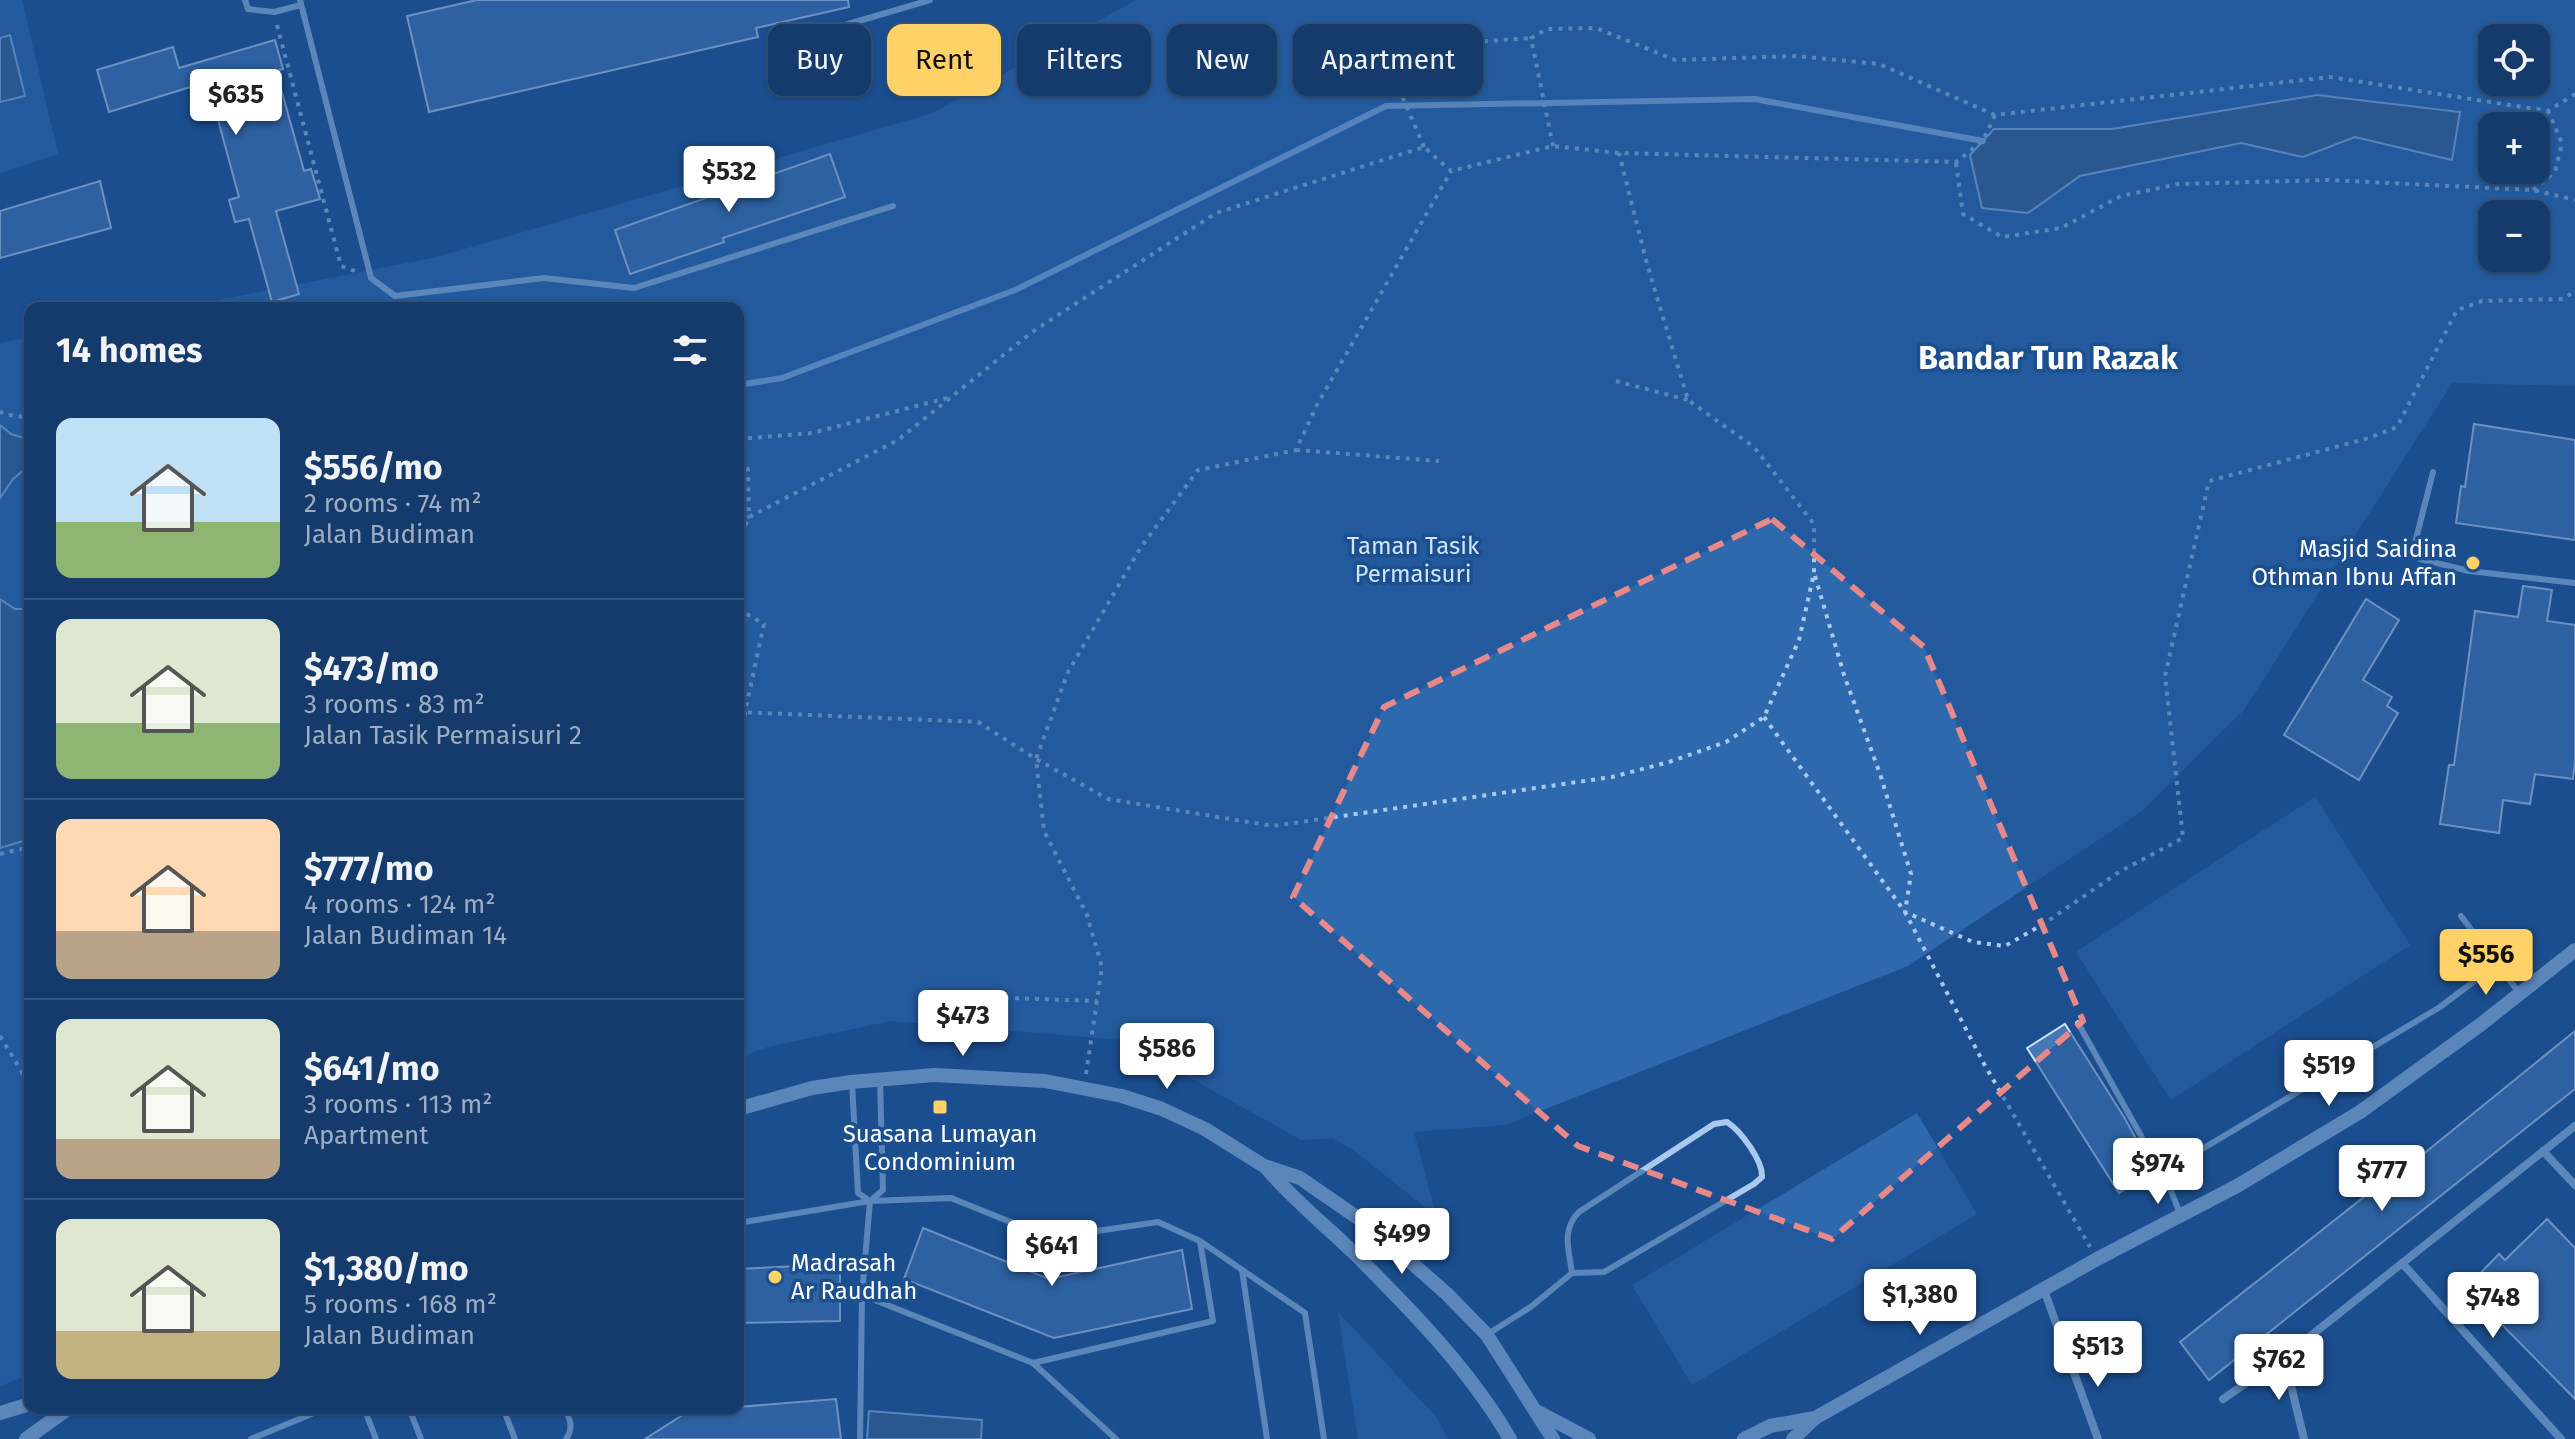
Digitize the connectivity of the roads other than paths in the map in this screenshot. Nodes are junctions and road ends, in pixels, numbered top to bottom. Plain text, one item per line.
1 (245, 0) edge
2 (930, 0) edge
3 (300, 2) edge
4 (848, 24) edge
5 (893, 206) dead end
6 (2433, 472) dead end
7 (2575, 583) edge
8 (2461, 916) dead end
9 (2575, 950) edge
10 (2575, 962) edge
11 (2497, 964) junction
12 (2556, 966) junction
13 (2520, 994) junction
14 (2078, 1023) dead end
15 (880, 1079) junction
16 (851, 1082) junction
17 (744, 1107) edge
18 (2575, 1126) edge
19 (2543, 1151) junction
20 (1264, 1166) junction
21 (2162, 1173) junction
22 (2575, 1185) edge
23 (870, 1201) junction
24 (2181, 1216) junction
25 (744, 1222) edge
26 (1200, 1241) junction
27 (2402, 1263) junction
28 (1242, 1270) junction
29 (1572, 1273) junction
30 (2044, 1290) junction
31 (862, 1295) junction
32 (1487, 1335) junction
33 (2284, 1357) junction
34 (1033, 1363) junction
35 (2223, 1399) dead end
36 (24, 1406) edge
37 (1538, 1411) junction
38 (0, 1413) edge
39 (61, 1414) edge
40 (311, 1414) edge
41 (366, 1414) edge
42 (411, 1414) edge
43 (505, 1414) edge
44 (568, 1414) edge
45 (1815, 1418) junction
46 (1499, 1420) junction
47 (26, 1439) edge
48 (251, 1439) edge
49 (376, 1439) edge
50 (421, 1439) edge
51 (515, 1439) edge
52 (566, 1439) edge
53 (860, 1439) edge
54 (1116, 1439) edge
55 (1267, 1439) edge
56 (1324, 1439) edge
57 (1504, 1439) edge
58 (1510, 1439) edge
59 (1553, 1439) edge
60 (1589, 1439) edge
61 (1744, 1439) edge
62 (1793, 1439) edge
63 (2098, 1439) edge
64 (2304, 1439) edge
65 (2561, 1439) edge

1 - 3 lane
2 - 4 lane
3 - 5 lane
6 - 7 lane
8 - 11 lane
9 - 12 street
10 - 12 street
11 - 13 lane
11 - 21 lane
12 - 13 street
13 - 24 street
14 - 21 lane
15 - 16 street
15 - 20 street
15 - 23 lane
16 - 17 street
16 - 23 lane
18 - 19 street
19 - 22 street
19 - 27 street
20 - 32 street
20 - 46 street
21 - 24 lane
23 - 25 lane
23 - 26 lane
23 - 31 lane
24 - 30 street
26 - 28 lane
26 - 34 lane
27 - 33 street
27 - 65 street
28 - 55 lane
28 - 56 lane
29 - 29 lane
29 - 32 lane
30 - 45 street
30 - 63 street
31 - 34 lane
31 - 53 lane
32 - 37 street
33 - 35 street
33 - 64 street
34 - 54 lane
36 - 38 street
37 - 59 street
37 - 60 street
39 - 47 street
40 - 48 lane
41 - 49 lane
42 - 50 lane
43 - 51 lane
44 - 52 lane
45 - 61 street
45 - 62 street
46 - 57 street
46 - 58 street

